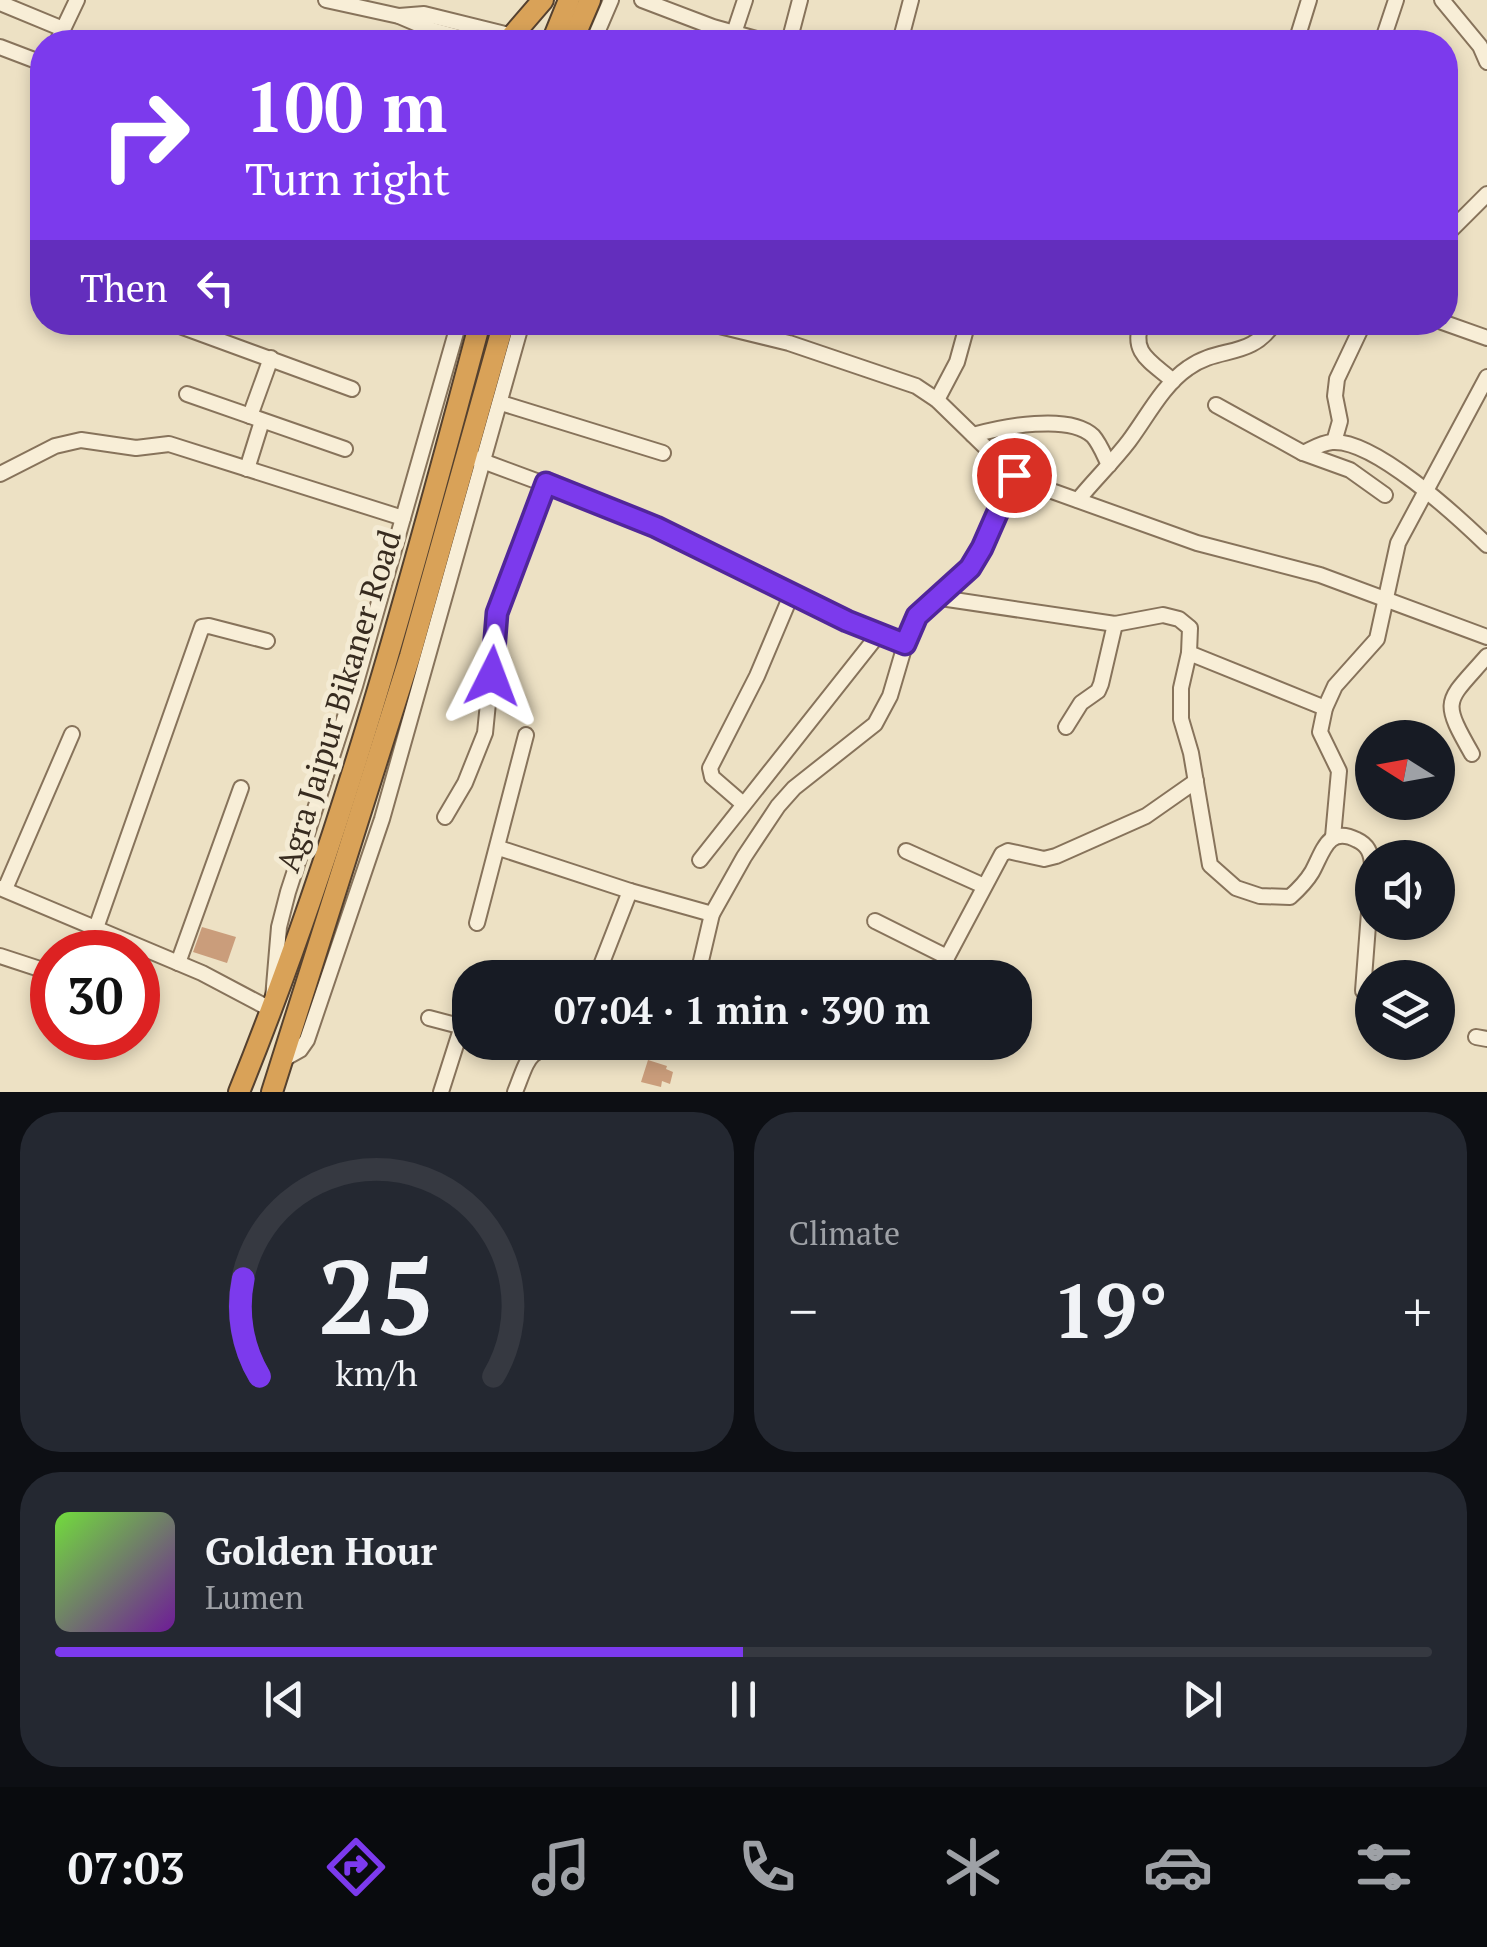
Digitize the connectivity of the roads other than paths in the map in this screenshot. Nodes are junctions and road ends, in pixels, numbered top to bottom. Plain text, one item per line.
1 (77, 0) edge
2 (326, 0) edge
3 (543, 0) edge
4 (569, 0) edge
5 (590, 0) edge
6 (610, 0) edge
7 (745, 0) edge
8 (800, 0) edge
9 (911, 0) edge
10 (1308, 0) edge
11 (1396, 0) edge
12 (1442, 0) edge
13 (648, 1) edge
14 (1, 7) edge
15 (399, 16) junction
16 (48, 30) edge
17 (63, 30) edge
18 (432, 30) edge
19 (488, 30) edge
20 (517, 30) edge
21 (557, 30) edge
22 (577, 30) edge
23 (598, 30) edge
24 (726, 30) edge
25 (735, 30) edge
26 (792, 30) edge
27 (903, 30) edge
28 (1299, 30) edge
29 (1386, 30) edge
30 (0, 47) edge
31 (30, 58) edge
32 (1487, 62) edge
33 (1487, 194) edge
34 (1458, 223) edge
35 (1458, 328) edge
36 (205, 335) edge
37 (455, 335) edge
38 (476, 335) edge
39 (501, 335) edge
40 (518, 335) edge
41 (758, 335) edge
42 (964, 335) edge
43 (1136, 335) edge
44 (1267, 335) edge
45 (1358, 335) edge
46 (1487, 338) edge
47 (270, 358) junction
48 (1487, 377) edge
49 (1173, 381) junction
50 (352, 389) dead end
51 (187, 394) dead end
52 (937, 400) junction
53 (500, 402) junction
54 (1216, 405) dead end
55 (256, 419) junction
56 (973, 435) junction
57 (1334, 442) junction
58 (344, 449) dead end
59 (663, 453) dead end
60 (1303, 453) junction
61 (475, 458) junction
62 (1109, 464) junction
63 (247, 469) junction
64 (0, 474) edge
65 (1014, 475) junction
66 (546, 483) junction
67 (1425, 491) junction
68 (1386, 495) dead end
69 (1078, 500) junction
70 (403, 518) junction
71 (1487, 545) edge
72 (792, 594) junction
73 (934, 598) junction
74 (1386, 599) junction
75 (1116, 624) junction
76 (878, 635) junction
77 (1487, 637) edge
78 (267, 641) dead end
79 (905, 644) junction
80 (1189, 653) junction
81 (1487, 656) edge
82 (1324, 708) junction
83 (1066, 728) dead end
84 (72, 734) dead end
85 (526, 735) dead end
86 (1472, 754) dead end
87 (1196, 781) junction
88 (241, 788) dead end
89 (742, 804) junction
90 (445, 818) dead end
91 (1333, 836) junction
92 (1357, 840) edge
93 (499, 848) junction
94 (906, 851) dead end
95 (700, 860) dead end
96 (984, 886) junction
97 (2, 888) edge
98 (630, 891) junction
99 (712, 914) junction
100 (875, 921) dead end
101 (477, 923) dead end
102 (96, 928) junction
103 (0, 956) edge
104 (947, 957) junction
105 (603, 960) edge
106 (701, 960) edge
107 (945, 960) edge
108 (178, 963) junction
109 (30, 965) edge
110 (272, 1010) junction
111 (430, 1018) dead end
112 (452, 1024) edge
113 (454, 1060) edge
114 (530, 1060) edge
115 (278, 1089) edge
116 (239, 1092) edge
117 (442, 1092) edge
118 (515, 1092) edge

1 - 17 street
2 - 15 street
3 - 20 highway
4 - 21 highway
5 - 22 highway
6 - 23 street
7 - 25 street
8 - 26 street
9 - 27 street
10 - 28 street
11 - 29 street
12 - 32 street
13 - 24 street
14 - 16 street
15 - 18 street
15 - 19 street
30 - 31 street
33 - 34 street
35 - 46 street
36 - 47 street
37 - 70 street
38 - 110 highway, Agra Jaipur Bikaner Road
39 - 61 highway, Agra Jaipur Bikaner Road
40 - 53 street
41 - 52 street
42 - 52 street
43 - 49 street
44 - 49 street
45 - 57 street
47 - 50 street
47 - 55 street
48 - 67 street
49 - 62 street
51 - 55 street
52 - 56 street
53 - 59 street
53 - 61 street
54 - 60 street
55 - 58 street
55 - 63 street
56 - 62 street
56 - 65 street
57 - 60 street
57 - 67 street
60 - 68 street
61 - 66 street
61 - 115 highway, Agra Jaipur Bikaner Road
62 - 69 street
63 - 64 street
63 - 70 street
65 - 69 street
65 - 73 street
66 - 72 street
66 - 90 street
67 - 71 street
67 - 74 street
69 - 74 street
70 - 110 street
72 - 76 street
72 - 89 street
73 - 75 street
73 - 79 street
74 - 77 street
74 - 82 street
75 - 80 street
75 - 83 street
76 - 79 street
76 - 89 street
78 - 102 street
79 - 99 street
80 - 82 street
80 - 87 street
81 - 86 street
82 - 91 street
84 - 97 street
85 - 93 street
87 - 91 street
87 - 96 street
88 - 108 street
89 - 95 street
91 - 92 street
93 - 98 street
93 - 101 street
94 - 96 street
96 - 104 street
97 - 102 street
98 - 99 street
98 - 105 street
99 - 106 street
100 - 104 street
102 - 108 street
103 - 109 street
104 - 107 street
108 - 110 street
110 - 116 highway, Agra Jaipur Bikaner Road
111 - 112 street
113 - 117 street
114 - 118 street

